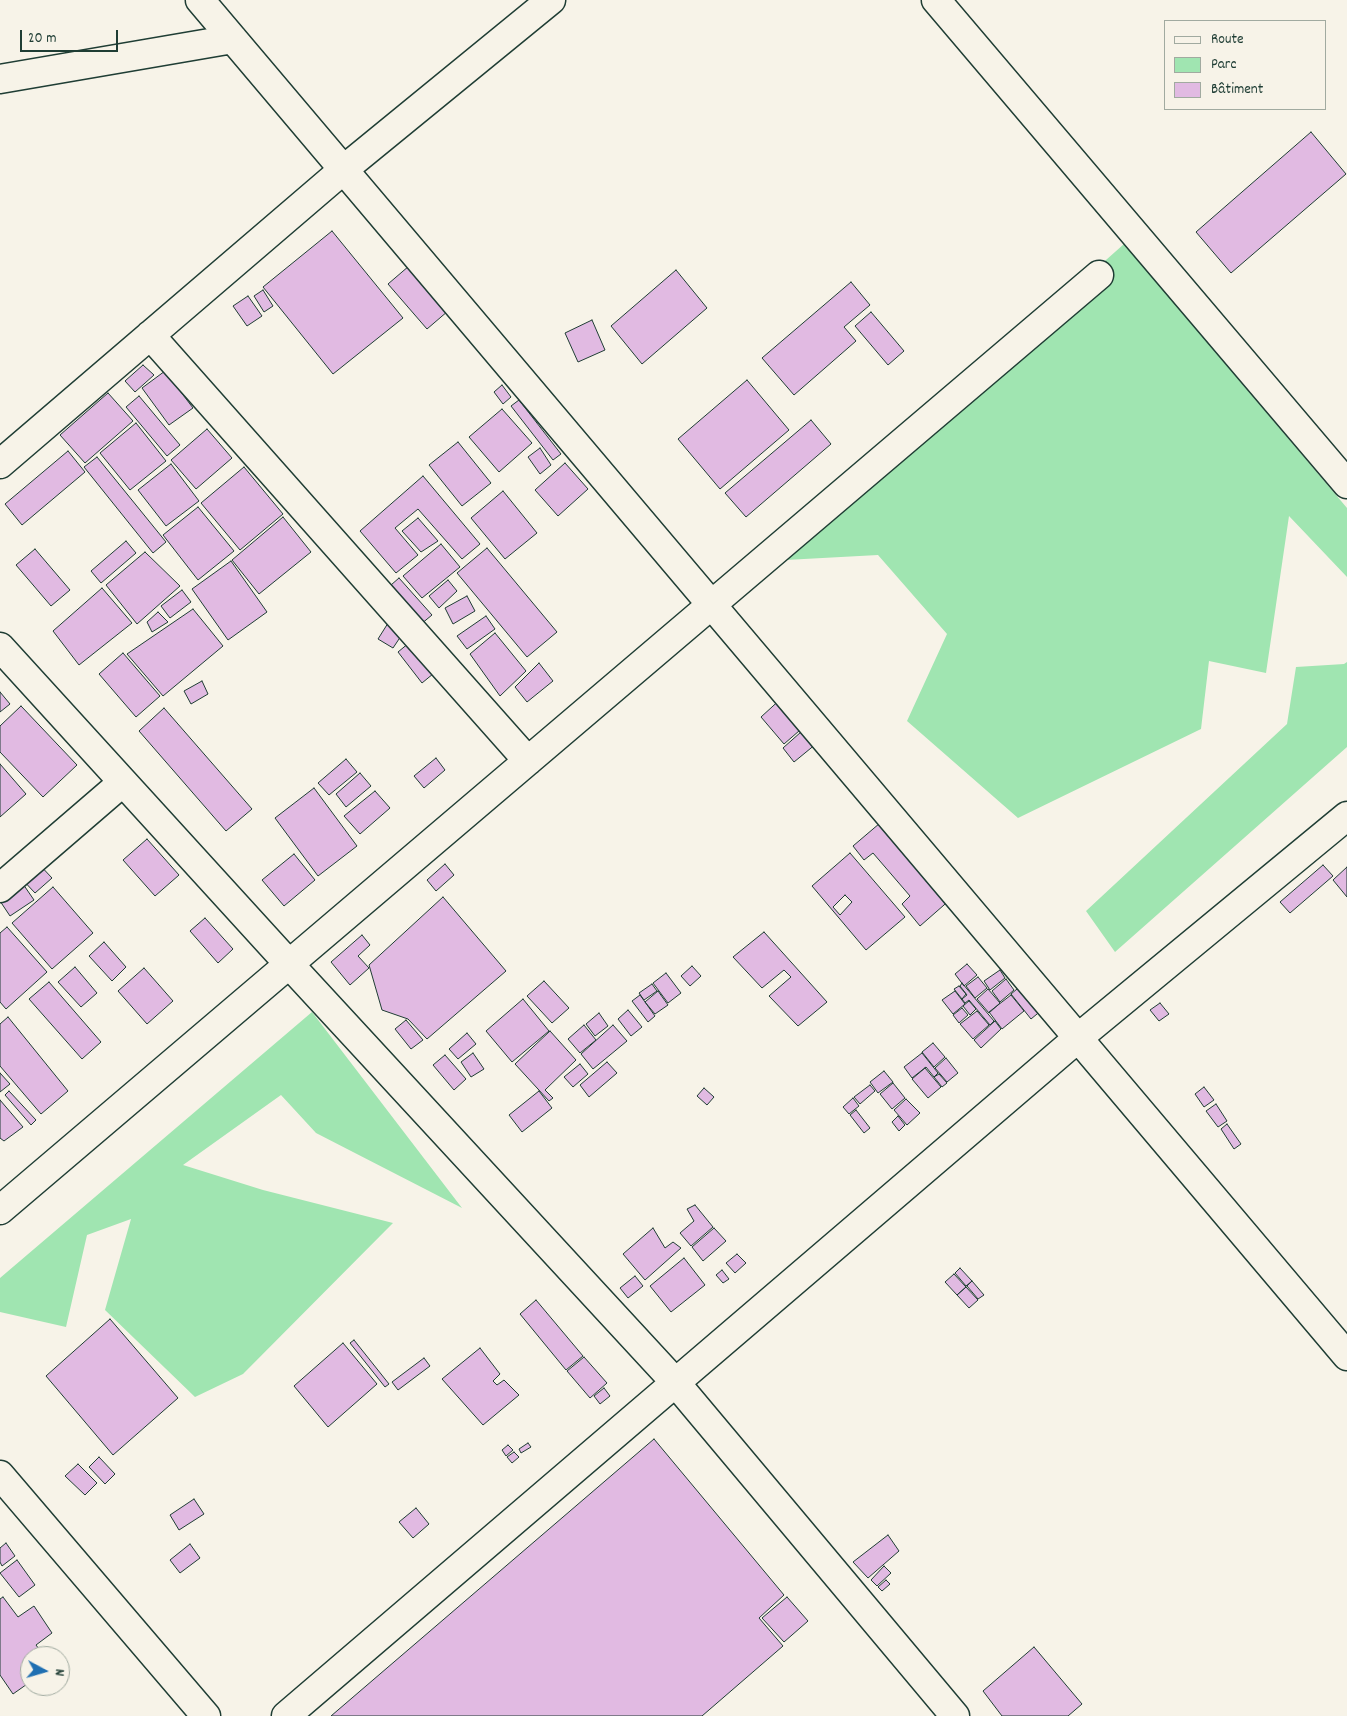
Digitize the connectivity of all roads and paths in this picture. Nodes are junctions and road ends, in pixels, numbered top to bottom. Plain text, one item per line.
1 (200, 0) edge
2 (551, 0) edge
3 (936, 0) edge
4 (233, 39) junction
5 (0, 79) edge
6 (343, 170) junction
7 (1099, 275) dead end
8 (150, 335) junction
9 (0, 464) edge
10 (1347, 484) edge
11 (711, 605) junction
12 (0, 647) edge
13 (528, 761) junction
14 (123, 782) junction
15 (1347, 816) edge
16 (0, 888) edge
17 (289, 964) junction
18 (1078, 1038) junction
19 (0, 1210) edge
20 (1347, 1356) edge
21 (675, 1382) junction
22 (0, 1475) edge
23 (206, 1716) edge
24 (286, 1716) edge
25 (955, 1716) edge

1 - 4 street
2 - 6 street
3 - 10 street
4 - 5 street
4 - 6 street
6 - 8 street
6 - 11 street
7 - 11 street
8 - 9 street
8 - 13 street
11 - 13 street
11 - 18 street
12 - 14 street
13 - 17 street
14 - 16 street
14 - 17 street
15 - 18 street
17 - 19 street
17 - 21 street
18 - 20 street
18 - 21 street
21 - 24 street
21 - 25 street
22 - 23 street

